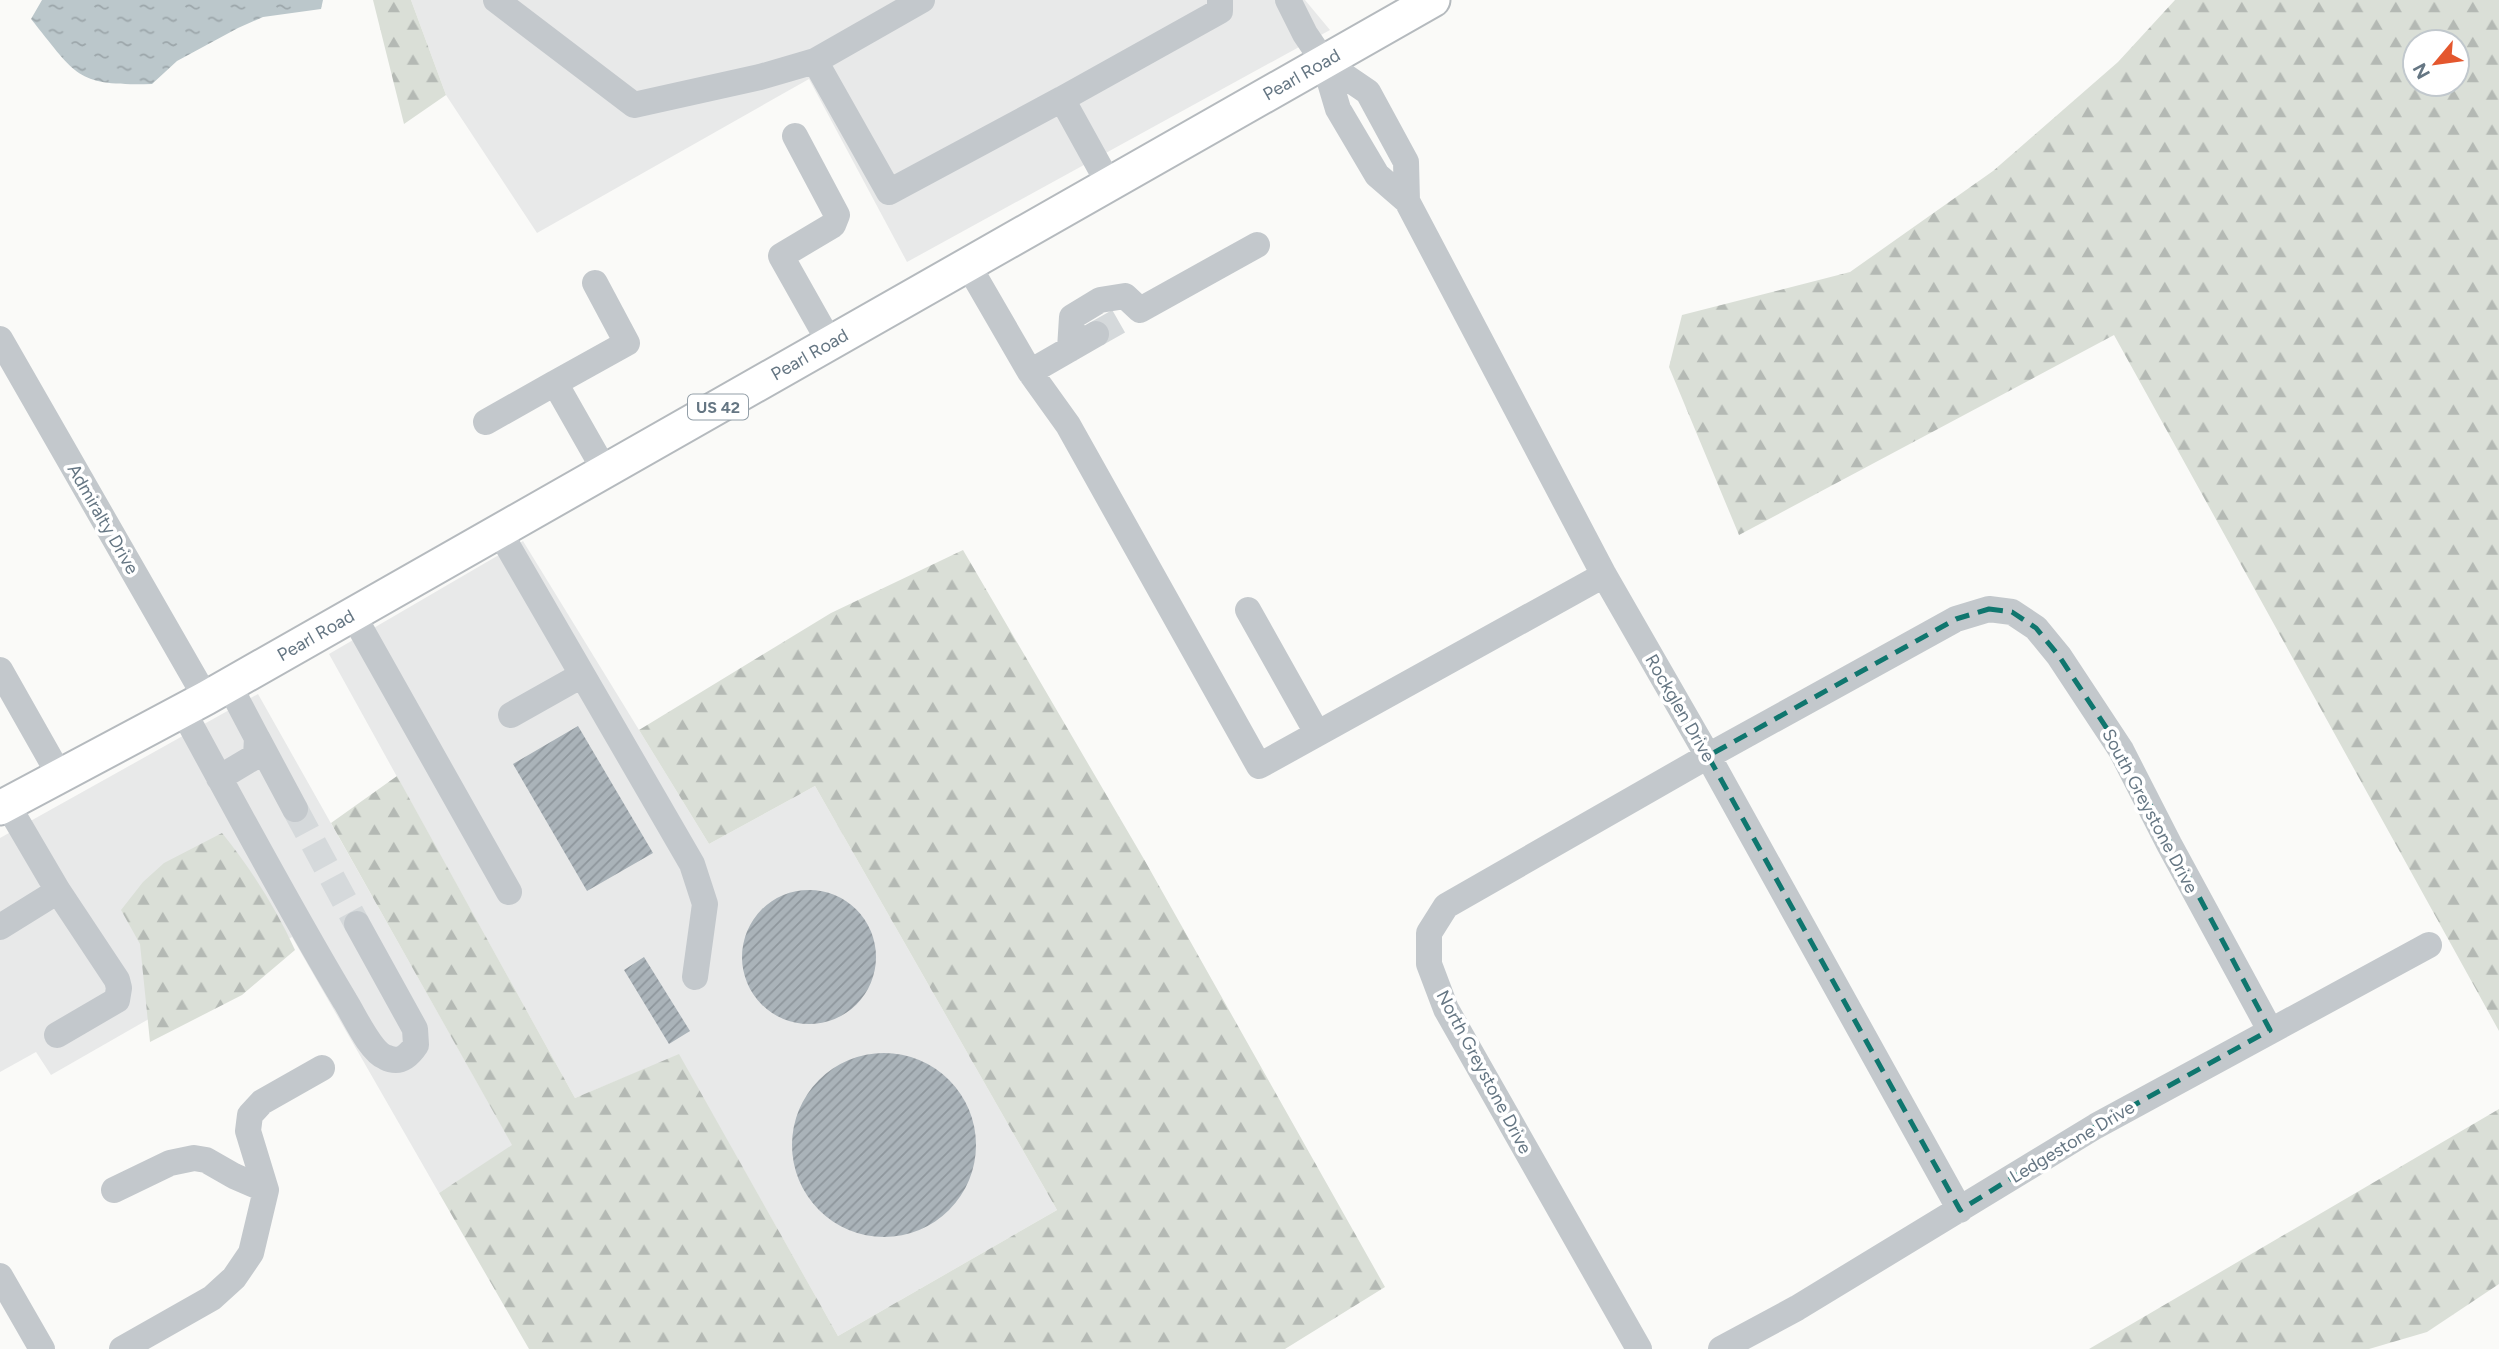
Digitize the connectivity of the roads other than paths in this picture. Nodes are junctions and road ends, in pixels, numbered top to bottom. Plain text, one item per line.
1 (496, 0) edge
2 (922, 0) edge
3 (1220, 0) edge
4 (1288, 0) edge
5 (1433, 0) edge
6 (816, 61) junction
7 (1324, 62) junction
8 (1062, 99) junction
9 (795, 136) dead end
10 (1110, 184) junction
11 (1257, 245) dead end
12 (968, 265) junction
13 (594, 283) dead end
14 (1096, 334) tunnel mouth
15 (0, 339) edge
16 (830, 343) junction
17 (1070, 349) junction
18 (1030, 372) junction
19 (555, 383) junction
20 (486, 422) dead end
21 (605, 471) junction
22 (499, 531) junction
23 (1604, 575) junction
24 (1248, 610) dead end
25 (353, 615) junction
26 (0, 670) edge
27 (582, 675) junction
28 (206, 698) junction
29 (511, 715) dead end
30 (1317, 733) junction
31 (257, 738) junction
32 (1708, 756) junction
33 (60, 776) junction
34 (219, 778) junction
35 (4, 806) edge
36 (295, 809) tunnel mouth
37 (58, 891) junction
38 (509, 892) dead end
39 (357, 924) tunnel mouth
40 (0, 927) edge
41 (2429, 945) dead end
42 (695, 976) dead end
43 (2270, 1030) junction
44 (57, 1035) dead end
45 (322, 1068) dead end
46 (114, 1190) dead end
47 (266, 1190) junction
48 (1960, 1210) junction
49 (0, 1276) edge
50 (42, 1349) edge
51 (122, 1349) edge
52 (1639, 1349) edge
53 (1721, 1349) edge

1 - 6 street
2 - 6 street
3 - 8 street
4 - 7 street, Rockglen Drive
5 - 7 main road, Pearl Road / US 42
6 - 8 street
7 - 10 main road, Pearl Road / US 42
7 - 23 street, Rockglen Drive
8 - 10 street
9 - 16 street
10 - 12 main road, Pearl Road / US 42
11 - 17 street
12 - 16 main road, Pearl Road / US 42
12 - 18 street
13 - 19 street
14 - 17 street
15 - 28 street, Admiralty Drive
16 - 21 main road, Pearl Road / US 42
17 - 18 street
18 - 30 street
19 - 20 street
19 - 21 street
21 - 22 main road, Pearl Road / US 42
22 - 25 main road, Pearl Road / US 42
22 - 27 street
23 - 30 street
23 - 32 street, Rockglen Drive
24 - 30 street
25 - 28 main road, Pearl Road / US 42
25 - 38 street
26 - 33 street
27 - 29 street
27 - 42 street
28 - 31 street
28 - 33 main road, Pearl Road / US 42
28 - 34 street
31 - 34 street
31 - 36 street
32 - 43 street, South Greystone Drive
32 - 48 street, Rockglen Drive
32 - 52 street, North Greystone Drive
33 - 35 main road, Pearl Road / US 42
34 - 39 street
35 - 37 street
37 - 40 street
37 - 44 street
41 - 43 street, Ledgestone Drive
43 - 48 street, Ledgestone Drive
45 - 47 street
46 - 47 street
47 - 51 street
48 - 53 street, Ledgestone Drive
49 - 50 street

